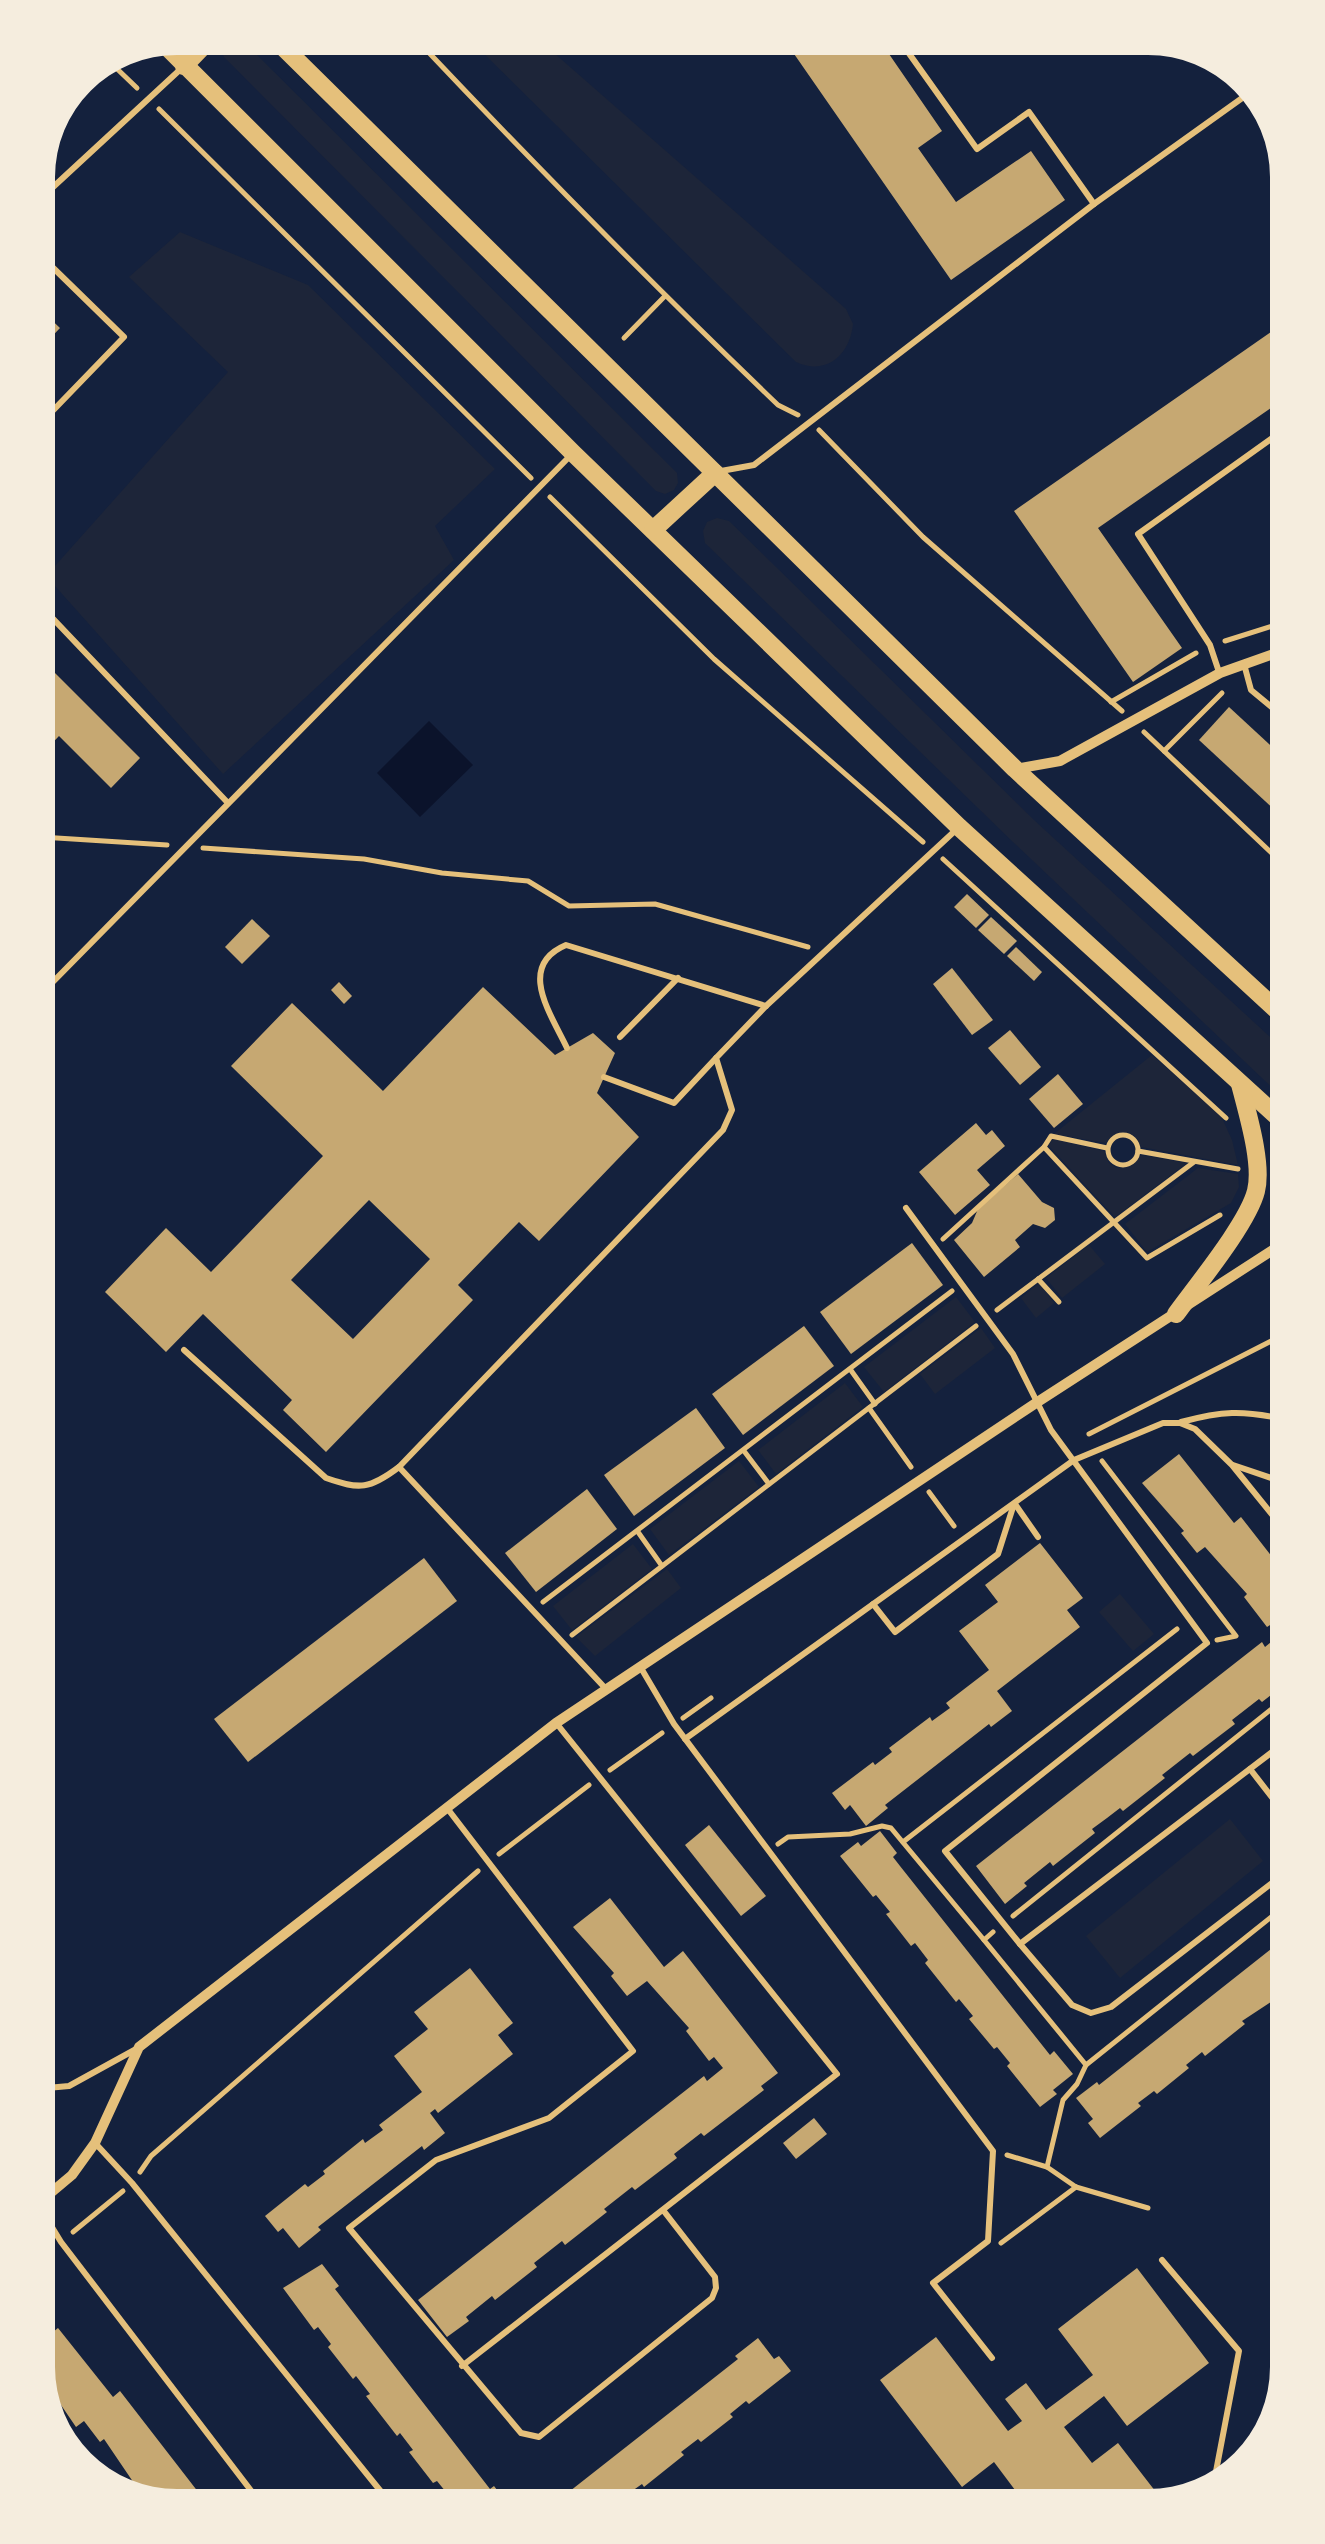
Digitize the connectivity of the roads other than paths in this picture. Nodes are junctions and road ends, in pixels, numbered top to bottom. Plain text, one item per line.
1 (174, 55) edge
2 (195, 55) edge
3 (291, 55) edge
4 (910, 55) edge
5 (184, 66) junction
6 (1241, 99) edge
7 (55, 185) edge
8 (1094, 204) junction
9 (55, 269) edge
10 (55, 408) edge
11 (1270, 440) edge
12 (573, 453) junction
13 (715, 472) junction
14 (653, 530) junction
15 (55, 621) edge
16 (1270, 655) edge
17 (1244, 663) junction
18 (1220, 673) junction
19 (1270, 706) edge
20 (1016, 769) junction
21 (228, 804) junction
22 (959, 827) junction
23 (678, 978) junction
24 (55, 980) edge
25 (1270, 1004) edge
26 (766, 1006) junction
27 (620, 1037) dead end
28 (568, 1048) dead end
29 (716, 1058) junction
30 (604, 1077) dead end
31 (1240, 1084) junction
32 (1270, 1110) edge
33 (906, 1208) dead end
34 (1270, 1252) edge
35 (1176, 1314) junction
36 (184, 1350) dead end
37 (1036, 1403) junction
38 (1270, 1416) edge
39 (1180, 1423) junction
40 (1074, 1460) junction
41 (1232, 1464) junction
42 (399, 1467) junction
43 (1270, 1477) edge
44 (1014, 1503) junction
45 (1270, 1511) edge
46 (1038, 1536) dead end
47 (873, 1604) junction
48 (640, 1666) junction
49 (606, 1689) junction
50 (556, 1723) junction
51 (685, 1740) junction
52 (1270, 1755) edge
53 (1250, 1770) junction
54 (1270, 1795) edge
55 (447, 1808) junction
56 (1270, 1885) edge
57 (1020, 1944) junction
58 (140, 2048) junction
59 (55, 2087) edge
60 (95, 2143) junction
61 (55, 2189) edge
62 (663, 2210) junction
63 (55, 2232) edge
64 (1162, 2260) dead end
65 (992, 2358) dead end
66 (462, 2366) junction
67 (1217, 2468) edge
68 (250, 2489) edge
69 (379, 2489) edge

1 - 5 main road
2 - 5 main road
3 - 13 main road
4 - 8 lane
5 - 7 lane
5 - 12 main road
6 - 8 lane
8 - 13 lane
9 - 10 lane
11 - 18 lane
12 - 14 main road
12 - 21 lane
13 - 14 main road
13 - 20 main road
14 - 22 main road
15 - 21 lane
16 - 17 street
17 - 18 street
17 - 19 lane
18 - 20 street
20 - 25 main road
21 - 24 lane
22 - 26 lane
22 - 31 main road
23 - 26 lane
23 - 27 lane
23 - 28 lane
26 - 29 lane
29 - 30 lane
29 - 42 lane
31 - 32 main road
31 - 35 main road
33 - 37 lane
34 - 35 street
35 - 37 street
36 - 42 lane
37 - 40 lane
37 - 48 street
38 - 39 lane
39 - 40 lane
39 - 41 lane
40 - 44 lane
40 - 57 lane
41 - 43 lane
41 - 45 lane
42 - 49 lane
44 - 46 lane
44 - 47 lane
44 - 47 lane
47 - 51 lane
48 - 49 street
48 - 51 lane
49 - 50 street
50 - 55 street
50 - 62 lane
51 - 65 lane
52 - 53 lane
53 - 54 lane
53 - 57 lane
55 - 58 street
55 - 66 lane
56 - 57 lane
58 - 59 lane
58 - 60 street
60 - 61 street
60 - 69 lane
62 - 66 lane
62 - 66 lane
63 - 68 lane
64 - 67 lane

